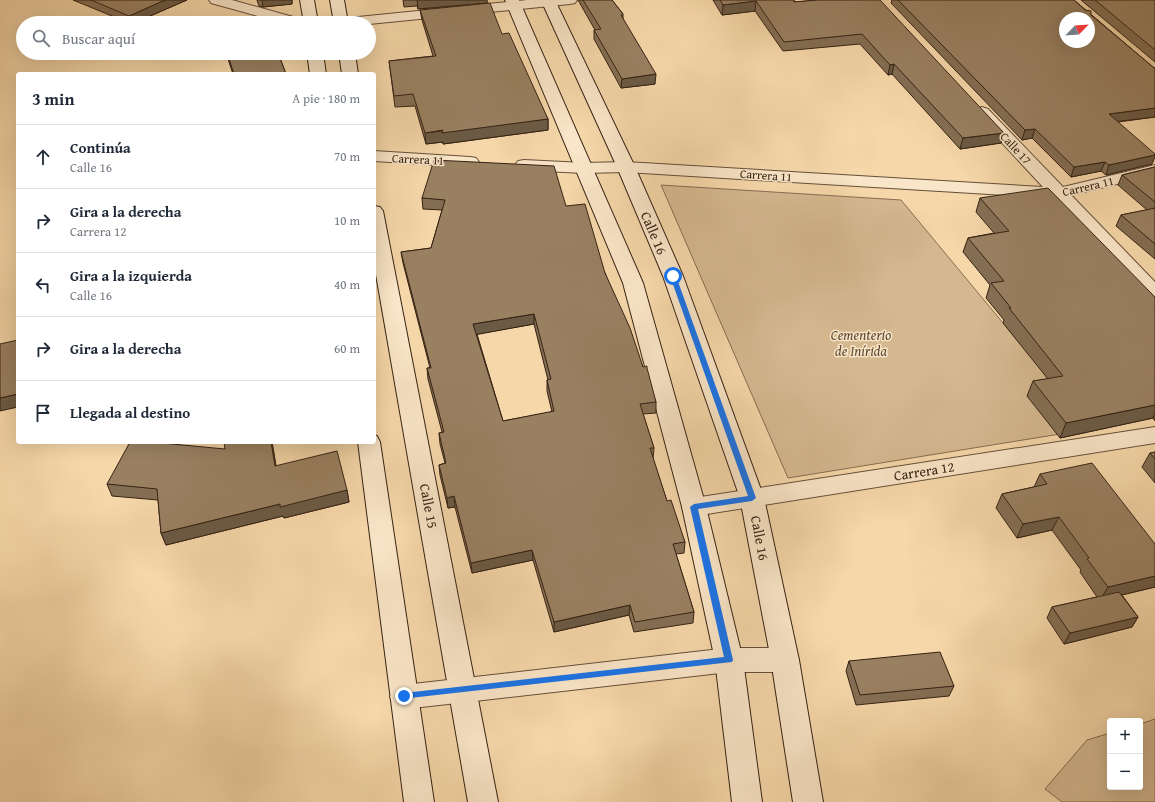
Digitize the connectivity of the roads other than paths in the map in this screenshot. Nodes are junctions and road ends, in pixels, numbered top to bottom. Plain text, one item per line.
1 (216, 0) edge
2 (307, 0) edge
3 (338, 0) edge
4 (556, 1) edge
5 (513, 2) edge
6 (273, 16) edge
7 (310, 16) edge
8 (340, 16) edge
9 (376, 19) edge
10 (316, 60) edge
11 (347, 60) edge
12 (318, 72) edge
13 (350, 72) edge
14 (973, 102) edge
15 (376, 156) edge
16 (483, 162) edge
17 (506, 164) edge
18 (626, 166) junction
19 (584, 168) junction
20 (1155, 170) edge
21 (1058, 193) junction
22 (376, 222) edge
23 (1155, 294) edge
24 (1155, 435) edge
25 (369, 444) edge
26 (752, 498) junction
27 (694, 507) junction
28 (729, 660) junction
29 (785, 660) junction
30 (463, 689) junction
31 (404, 696) junction
32 (419, 802) edge
33 (483, 802) edge
34 (748, 802) edge
35 (808, 802) edge

1 - 6 street
2 - 7 street
3 - 8 street
4 - 5 street
4 - 18 street, Calle 16
5 - 9 street
5 - 19 street
10 - 12 street
11 - 13 street
14 - 21 street, Calle 17
15 - 16 street, Carrera 11
17 - 19 street, Carrera 11
18 - 19 street, Carrera 11
18 - 21 street, Carrera 11
18 - 26 street, Calle 16
19 - 27 street
20 - 21 street, Carrera 11
21 - 23 street, Calle 17
22 - 30 street, Calle 15
24 - 26 street, Carrera 12
25 - 31 street
26 - 27 street, Carrera 12
26 - 29 street, Calle 16
27 - 28 street
28 - 29 street
28 - 30 street
28 - 34 street
29 - 35 street, Calle 16
30 - 31 street
30 - 33 street, Calle 15
31 - 32 street

